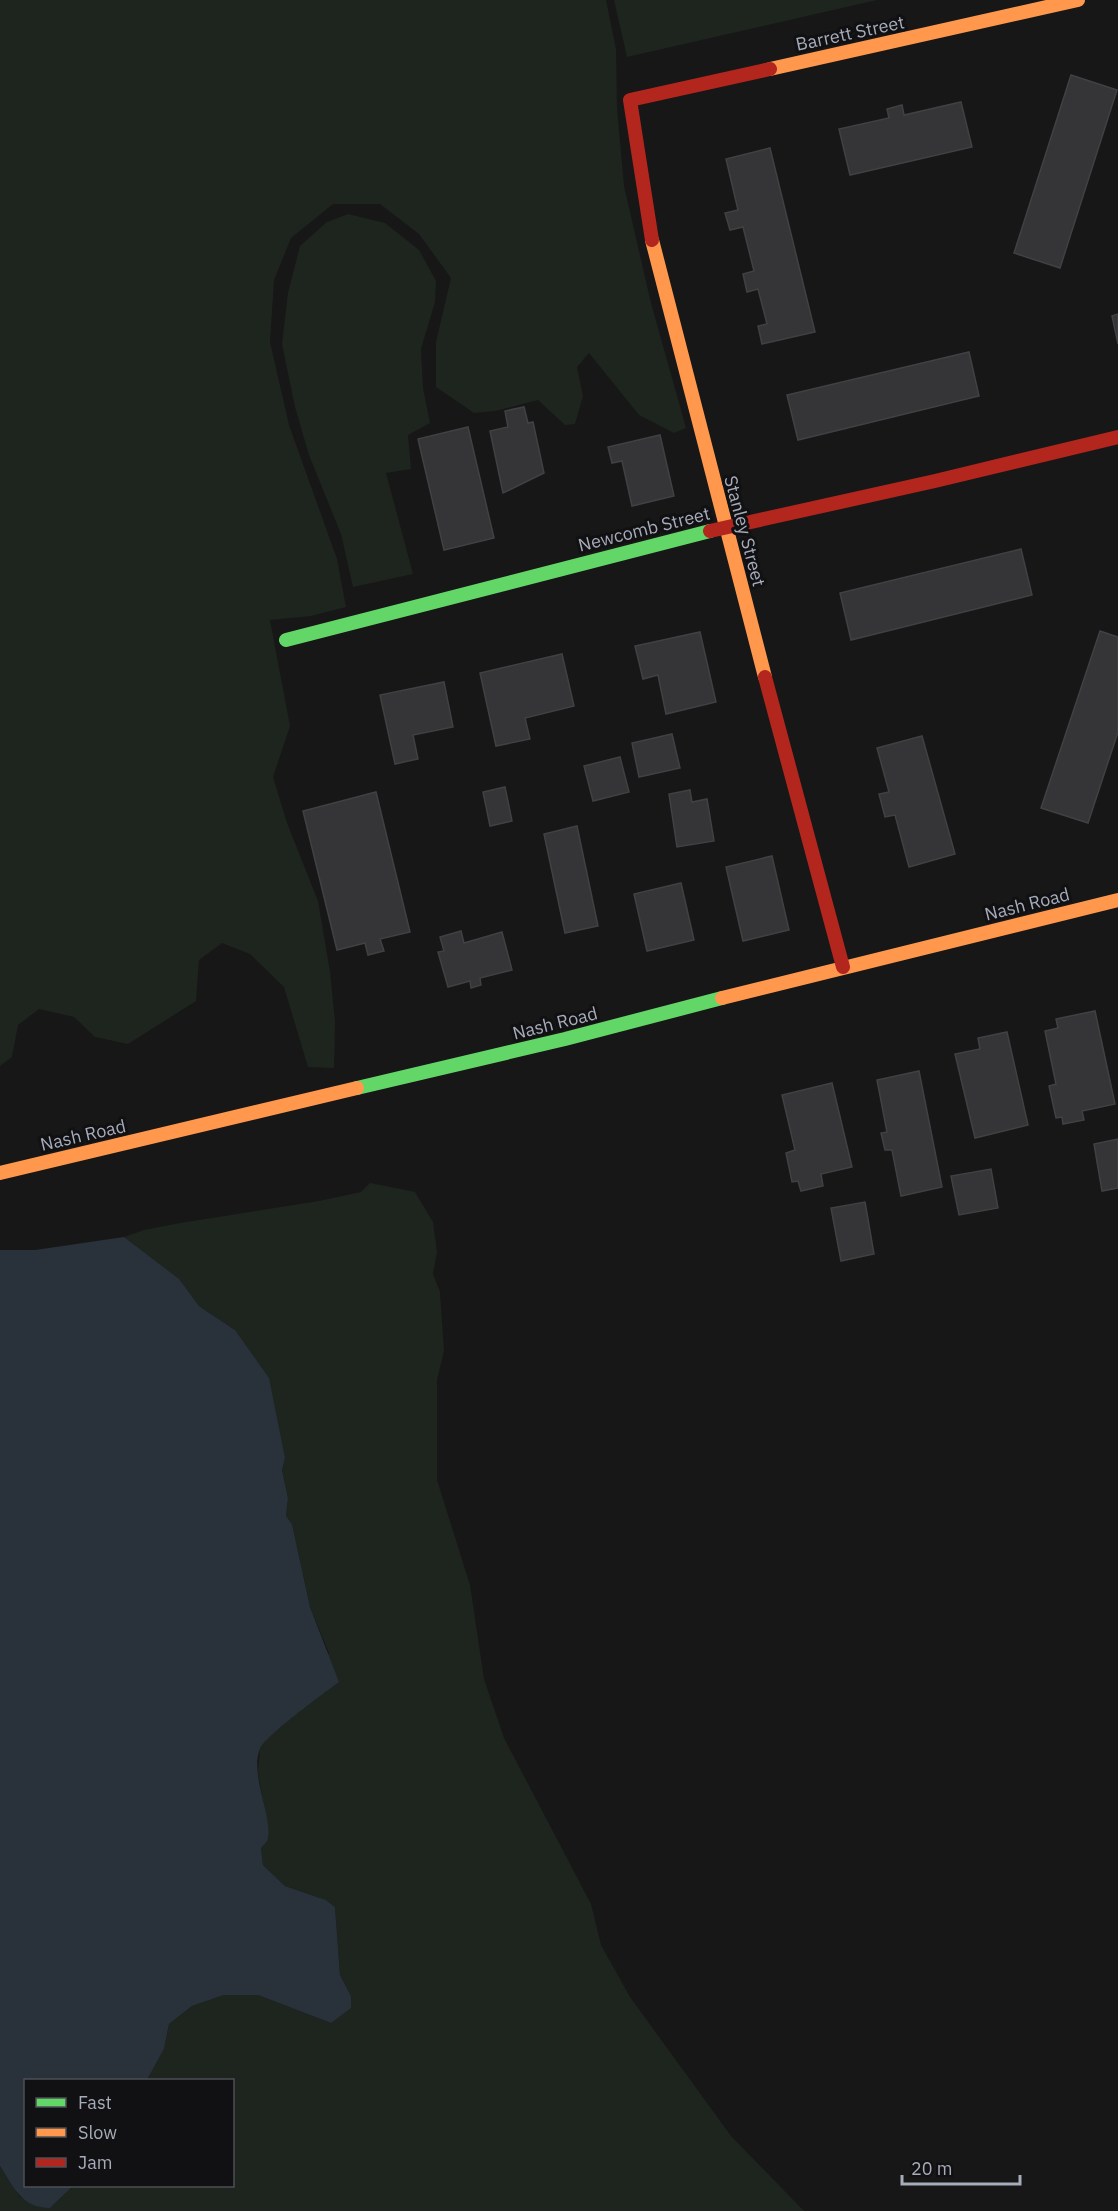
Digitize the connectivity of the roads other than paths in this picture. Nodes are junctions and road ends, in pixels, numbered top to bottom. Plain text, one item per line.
1 (1078, 0) edge
2 (630, 100) joint
3 (1118, 437) edge
4 (725, 527) junction
5 (286, 640) dead end
6 (1118, 900) edge
7 (843, 967) junction
8 (0, 1173) edge

1 - 2 street, Barrett Street
2 - 4 street, Stanley Street
3 - 4 street, Newcomb Street
4 - 5 street, Newcomb Street
4 - 7 street, Stanley Street
6 - 7 street, Nash Road
7 - 8 street, Nash Road

